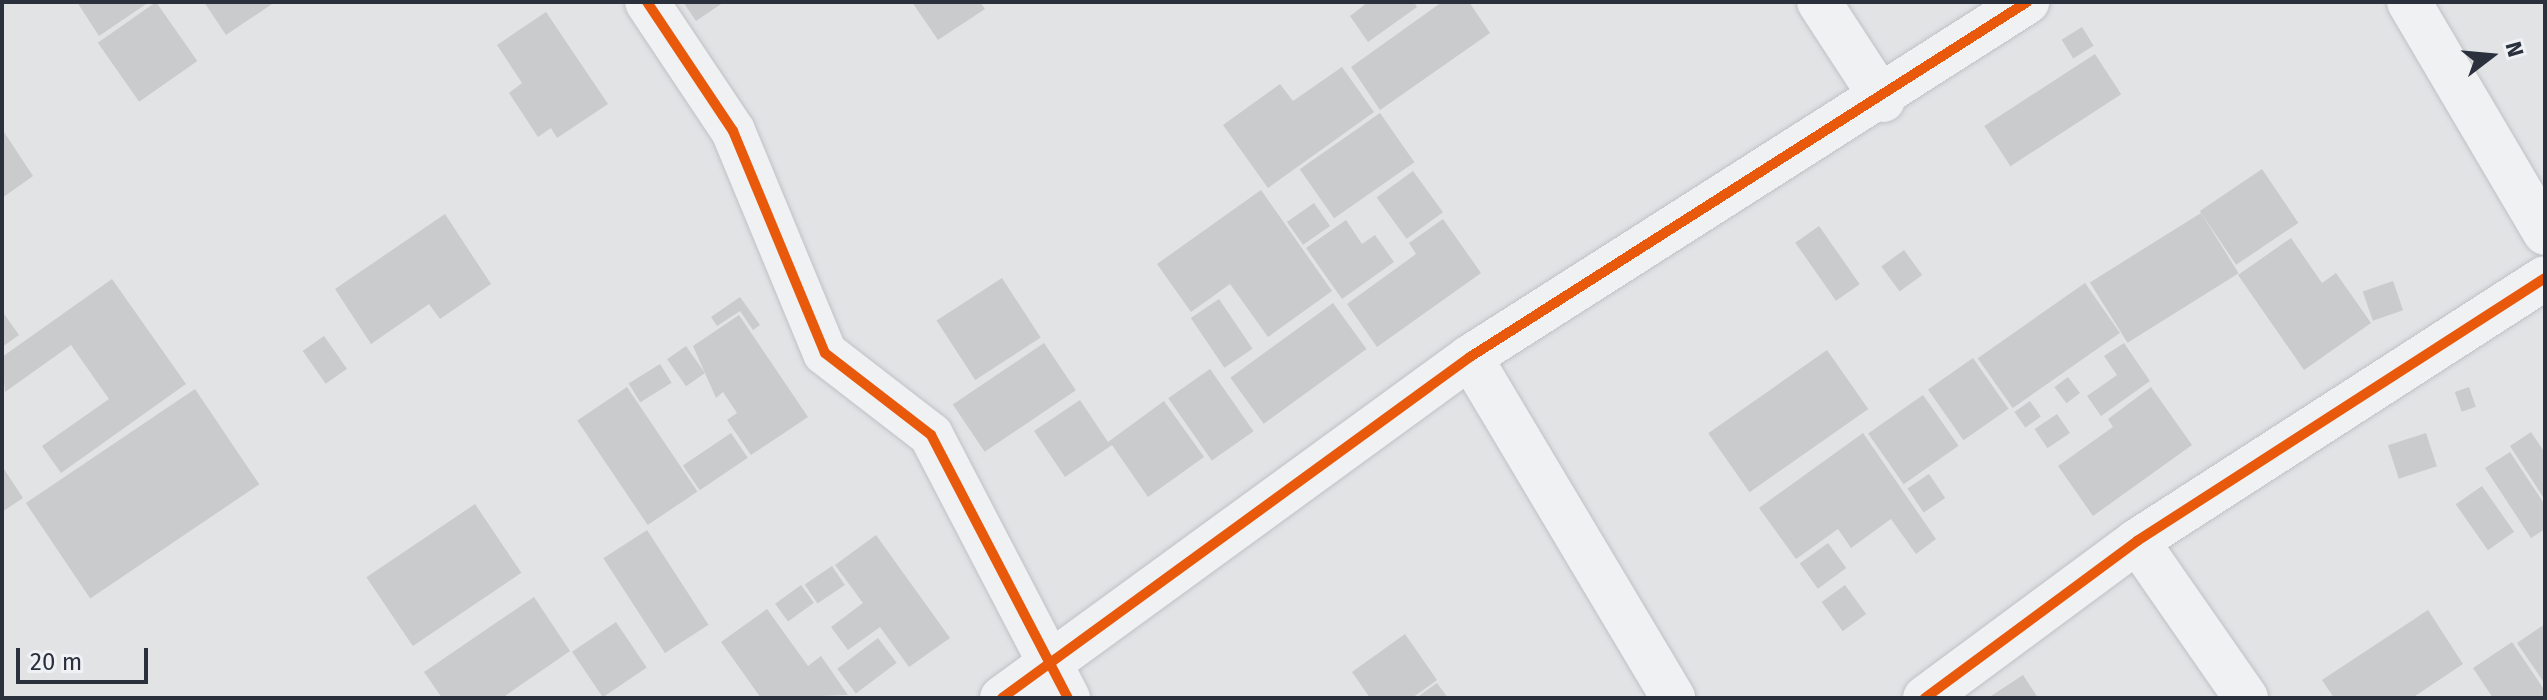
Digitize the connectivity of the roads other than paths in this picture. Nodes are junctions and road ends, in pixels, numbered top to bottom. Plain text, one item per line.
1 (647, 2) edge
2 (1819, 2) edge
3 (2027, 2) edge
4 (2409, 2) edge
5 (1883, 100) junction
6 (2545, 233) edge
7 (2545, 278) edge
8 (1470, 357) junction
9 (2137, 541) junction
10 (1058, 682) edge
11 (1002, 698) edge
12 (1673, 698) edge
13 (1925, 698) edge
14 (2246, 698) edge

1 - 10 street
2 - 5 street
3 - 5 street
4 - 6 street
5 - 8 street
7 - 9 street
8 - 10 street
8 - 12 street
9 - 13 street
9 - 14 street
10 - 11 street

